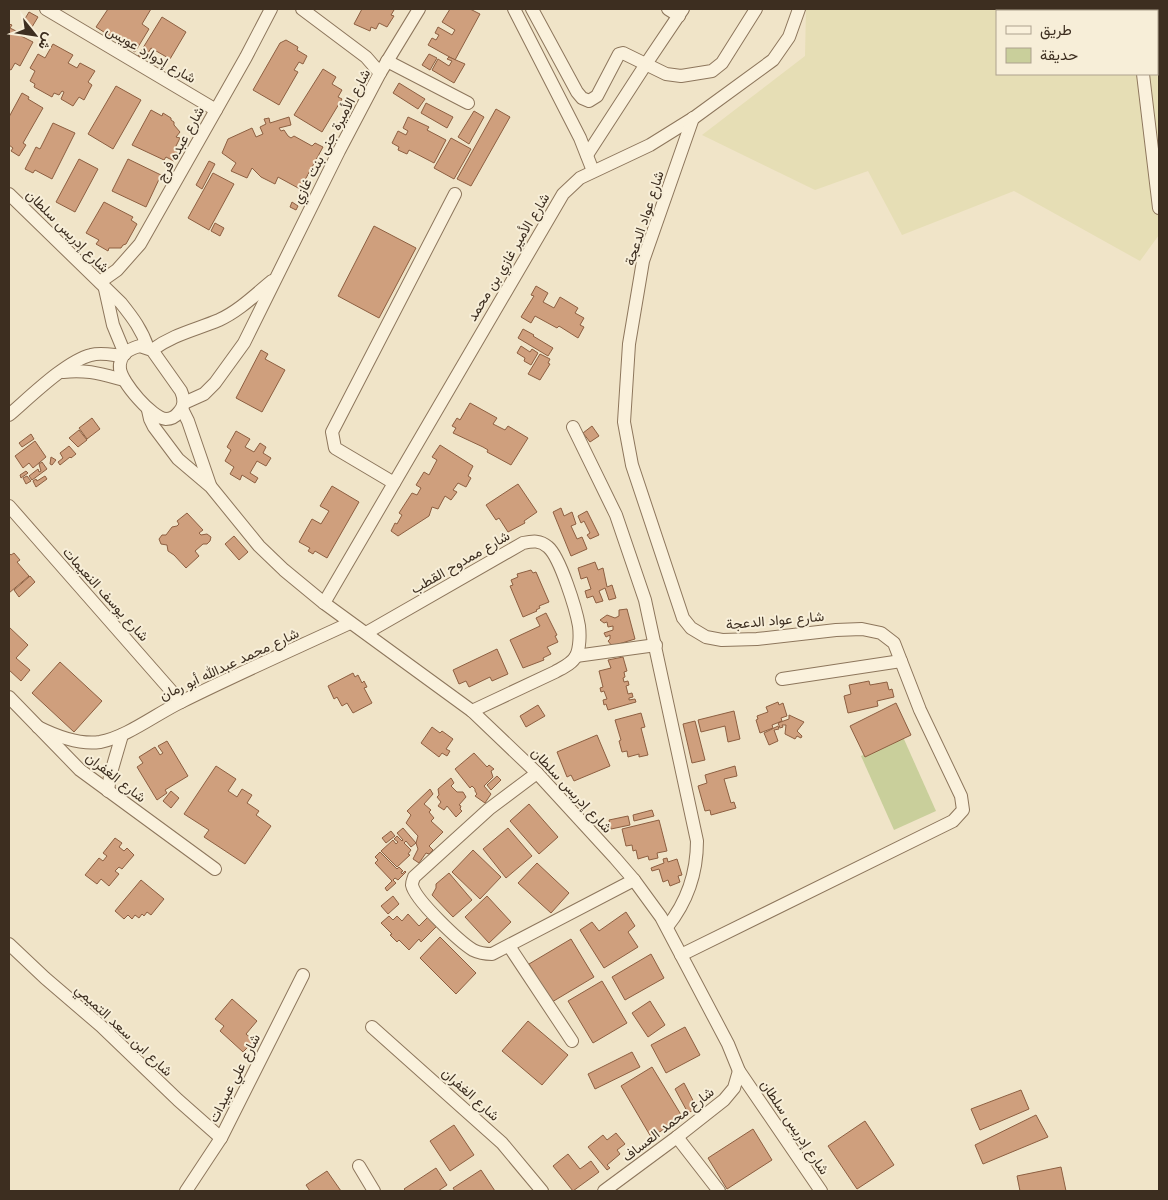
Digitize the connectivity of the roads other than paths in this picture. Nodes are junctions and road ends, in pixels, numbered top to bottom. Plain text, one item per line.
1 (46, 9) edge
2 (271, 9) edge
3 (302, 9) edge
4 (419, 9) edge
5 (514, 9) edge
6 (532, 9) edge
7 (756, 9) edge
8 (799, 9) edge
9 (677, 11) edge
10 (387, 61) junction
11 (646, 64) junction
12 (380, 73) junction
13 (1143, 75) edge
14 (468, 103) dead end
15 (216, 110) junction
16 (694, 118) junction
17 (587, 155) junction
18 (593, 171) junction
19 (9, 194) edge
20 (455, 194) dead end
21 (1159, 208) edge
22 (274, 279) junction
23 (102, 286) junction
24 (150, 349) junction
25 (124, 355) junction
26 (60, 373) junction
27 (124, 380) junction
28 (183, 406) junction
29 (148, 410) junction
30 (9, 415) edge
31 (573, 427) dead end
32 (394, 484) junction
33 (211, 487) junction
34 (9, 506) edge
35 (324, 603) junction
36 (350, 623) junction
37 (366, 633) junction
38 (656, 645) junction
39 (576, 656) junction
40 (901, 661) junction
41 (782, 679) dead end
42 (9, 697) edge
43 (182, 702) junction
44 (472, 711) junction
45 (38, 727) junction
46 (122, 735) junction
47 (536, 773) junction
48 (108, 791) junction
49 (215, 869) dead end
50 (634, 880) junction
51 (667, 927) junction
52 (9, 944) edge
53 (509, 946) junction
54 (681, 955) junction
55 (303, 975) dead end
56 (372, 1027) dead end
57 (572, 1041) dead end
58 (739, 1071) junction
59 (678, 1137) junction
60 (221, 1138) junction
61 (359, 1166) dead end
62 (186, 1191) edge
63 (374, 1191) edge
64 (542, 1191) edge
65 (604, 1191) edge
66 (719, 1191) edge
67 (821, 1191) edge

1 - 15 street, شارع إدوارد عويس
2 - 15 street, شارع عبده فرج
3 - 12 street
4 - 10 street, شارع الأميرة جنى بنت غازي
5 - 17 street
6 - 11 street
7 - 11 street
8 - 16 street, شارع الأمير غازي بن محمد
9 - 11 street
10 - 12 street, شارع الأميرة جنى بنت غازي
10 - 14 street
11 - 17 street
12 - 22 street, شارع الأميرة جنى بنت غازي
13 - 21 street
15 - 23 street, شارع عبده فرج
16 - 18 street, شارع الأمير غازي بن محمد
16 - 40 street, شارع عواد الدعجة
17 - 18 street
18 - 32 street, شارع الأمير غازي بن محمد
19 - 23 street, شارع إدريس سلطان
20 - 32 street
22 - 24 street, شارع الأميرة جنى بنت غازي
22 - 28 street, شارع الأميرة جنى بنت غازي
23 - 24 street, شارع إدريس سلطان
23 - 25 street, شارع إدريس سلطان
24 - 25 street, شارع الأميرة جنى بنت غازي
24 - 28 street, شارع إدريس سلطان
25 - 26 street
25 - 27 street, شارع إدريس سلطان
26 - 27 street
26 - 30 street
27 - 29 street, شارع إدريس سلطان
28 - 29 street, شارع الأميرة جنى بنت غازي
28 - 33 street, شارع إدريس سلطان
29 - 33 street, شارع إدريس سلطان
31 - 38 street
32 - 35 street, شارع الأمير غازي بن محمد
33 - 35 street, شارع إدريس سلطان
34 - 43 street, شارع يوسف النعيمات
35 - 36 street, شارع إدريس سلطان
36 - 37 street, شارع إدريس سلطان
36 - 43 street, شارع محمد عبدالله أبو رمان
37 - 39 street, شارع ممدوح القطب
37 - 44 street, شارع إدريس سلطان
38 - 39 street
38 - 51 street
39 - 44 street
40 - 41 street
40 - 54 street, شارع عواد الدعجة
42 - 45 street, شارع الغفران
43 - 46 street, شارع محمد عبدالله أبو رمان
44 - 47 street, شارع إدريس سلطان
45 - 46 street, شارع محمد عبدالله أبو رمان
45 - 48 street, شارع الغفران
46 - 48 street
47 - 50 street, شارع إدريس سلطان
47 - 53 street
48 - 49 street, شارع الغفران
50 - 51 street, شارع إدريس سلطان
50 - 53 street
51 - 54 street, شارع إدريس سلطان
52 - 60 street, شارع ابن سعد التميمي
53 - 57 street
54 - 58 street, شارع إدريس سلطان
55 - 60 street, شارع علي عبيدات
56 - 64 street, شارع الغفران
58 - 59 street, شارع محمد العساف
58 - 67 street, شارع إدريس سلطان
59 - 65 street, شارع محمد العساف
59 - 66 street
60 - 62 street, شارع علي عبيدات
61 - 63 street

